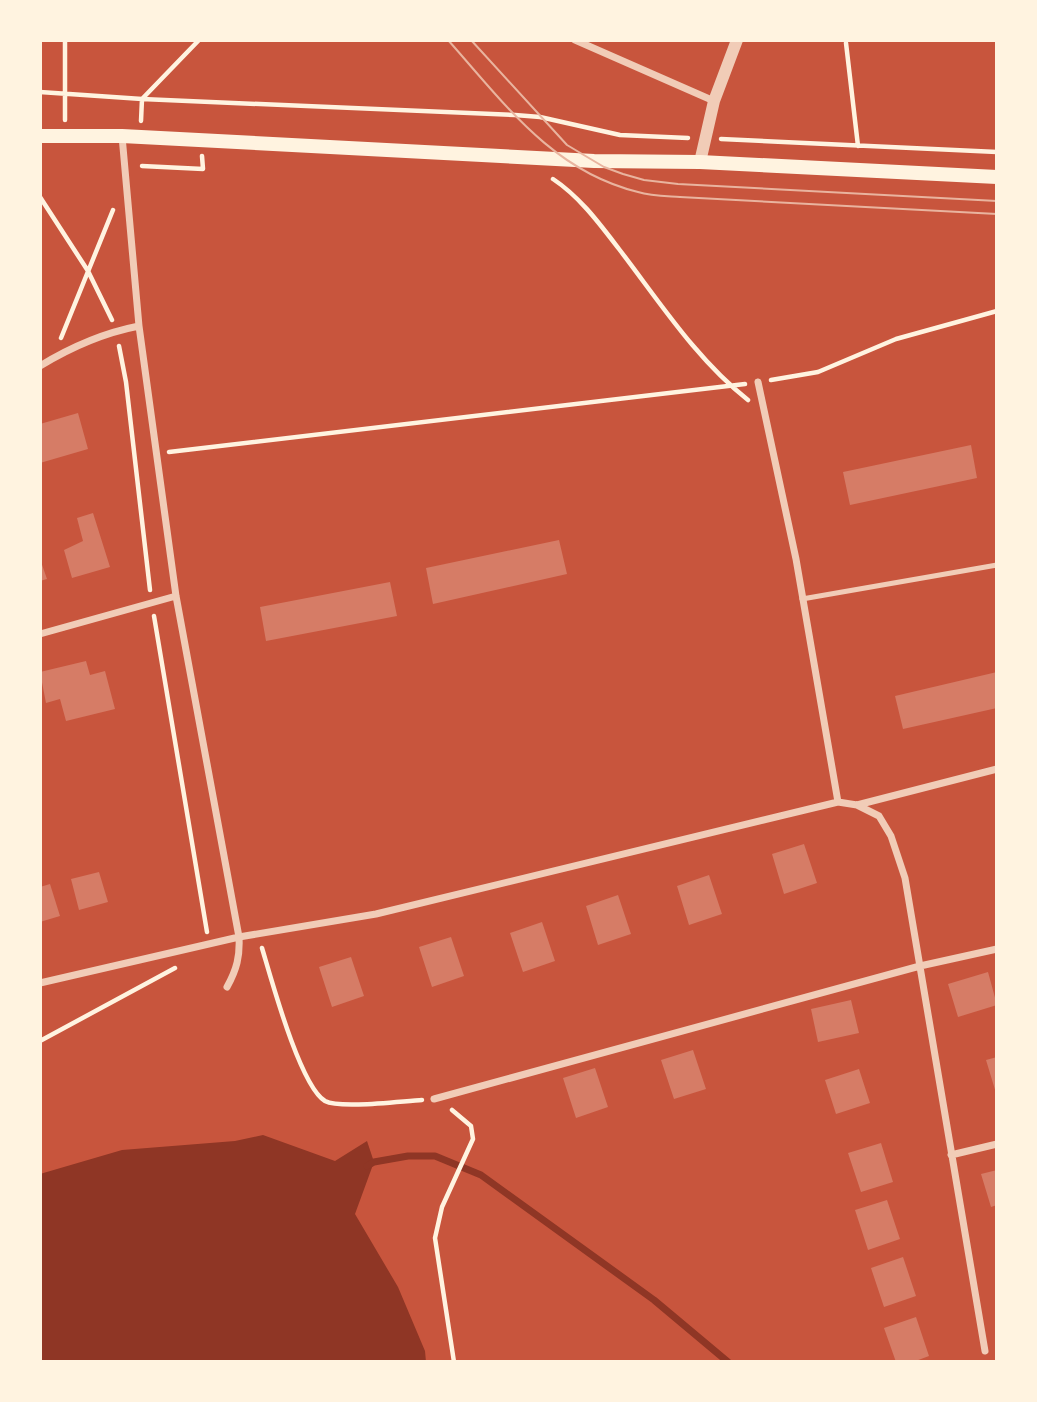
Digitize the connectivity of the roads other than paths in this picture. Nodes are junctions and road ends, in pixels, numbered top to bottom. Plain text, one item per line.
1 (575, 40) edge
2 (737, 40) edge
3 (714, 101) junction
4 (40, 136) edge
5 (122, 136) junction
6 (700, 162) junction
7 (997, 177) edge
8 (139, 326) junction
9 (40, 366) edge
10 (758, 383) road end
11 (997, 565) edge
12 (176, 596) junction
13 (802, 599) junction
14 (40, 634) edge
15 (997, 769) edge
16 (838, 802) junction
17 (857, 805) junction
18 (239, 937) junction
19 (997, 949) edge
20 (920, 966) junction
21 (40, 983) edge
22 (227, 987) dead end
23 (433, 1099) road end
24 (997, 1144) edge
25 (951, 1155) junction
26 (985, 1352) dead end

1 - 3 street
2 - 3 street
3 - 6 street
4 - 5 main road
5 - 6 main road
5 - 8 street
6 - 7 main road
8 - 9 street
8 - 12 street
10 - 13 street
11 - 13 lane
12 - 14 street
12 - 18 street
13 - 16 street
15 - 17 street
16 - 17 street
16 - 18 street
17 - 20 street
18 - 21 street
18 - 22 street
19 - 20 street
20 - 23 street
20 - 25 street
24 - 25 street
25 - 26 street

